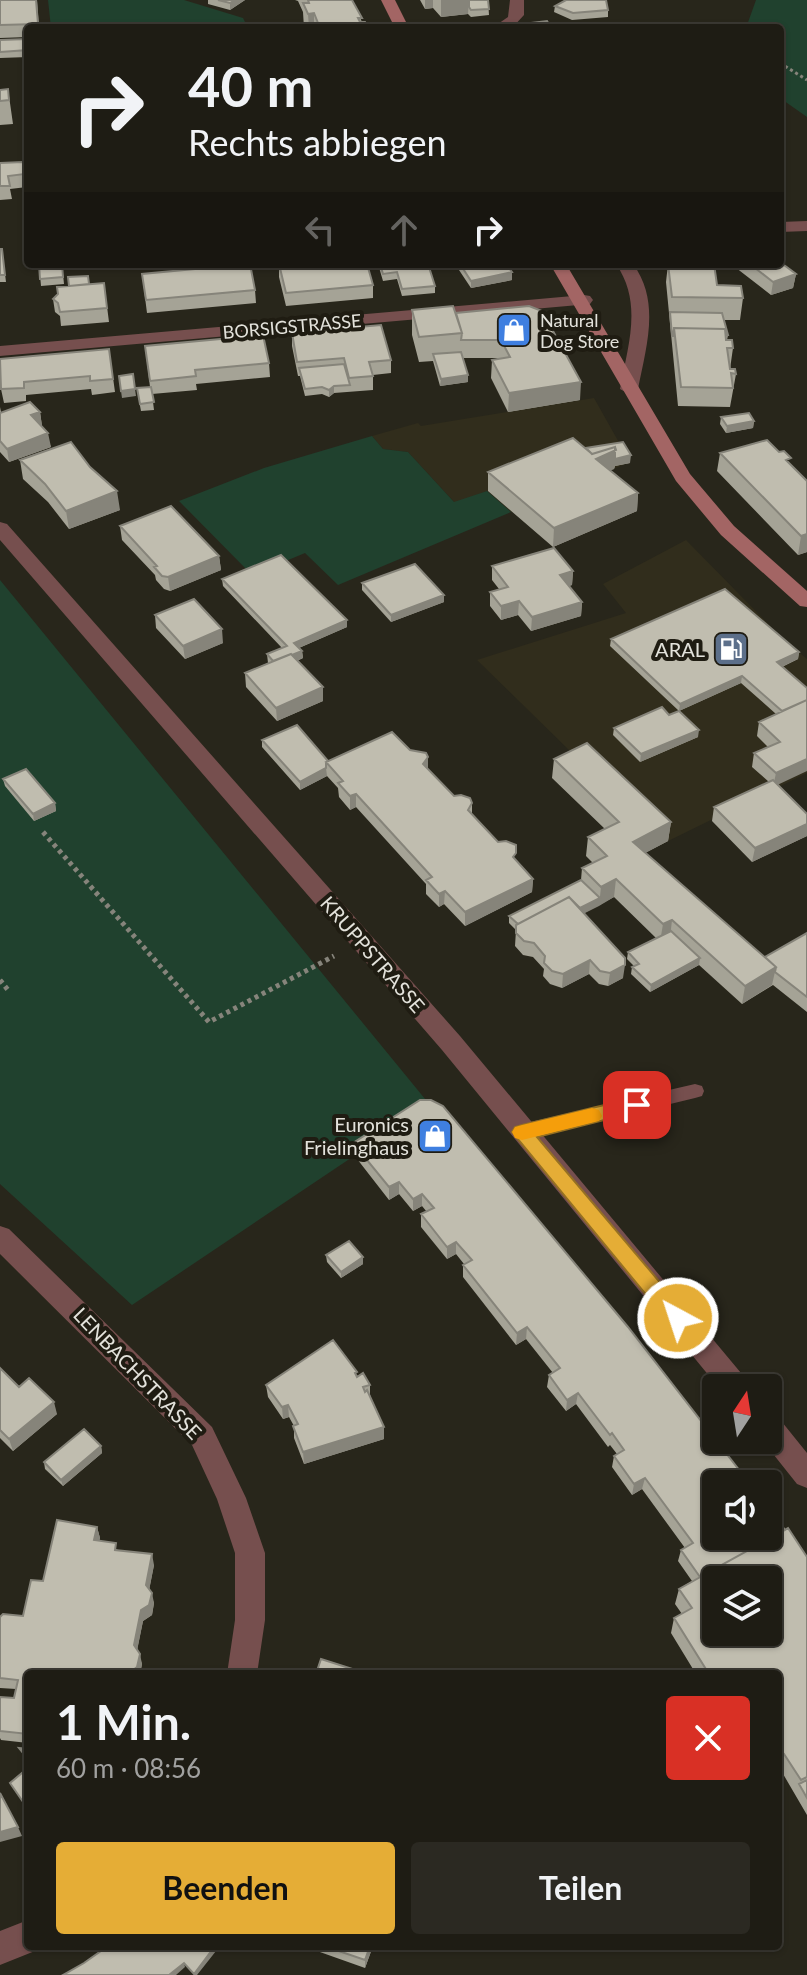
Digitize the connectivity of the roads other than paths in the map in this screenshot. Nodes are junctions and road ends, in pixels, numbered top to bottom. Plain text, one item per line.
1 (388, 0) edge
2 (517, 0) edge
3 (400, 24) edge
4 (508, 24) edge
5 (807, 226) edge
6 (784, 227) edge
7 (561, 268) edge
8 (627, 268) edge
9 (584, 300) junction
10 (0, 351) edge
11 (629, 389) junction
12 (0, 528) edge
13 (807, 601) edge
14 (695, 1091) dead end
15 (522, 1132) junction
16 (0, 1237) edge
17 (724, 1374) edge
18 (782, 1444) edge
19 (807, 1475) edge
20 (243, 1670) edge
21 (24, 1939) edge
22 (0, 1948) edge

1 - 3 main road
2 - 4 street
5 - 6 street
7 - 9 main road
8 - 11 street
9 - 10 street, BORSIGSTRASSE
9 - 11 main road
11 - 13 main road
12 - 15 street, KRUPPSTRASSE
14 - 15 lane
15 - 17 street, KRUPPSTRASSE
16 - 20 street, LENBACHSTRASSE
18 - 19 street
21 - 22 street

